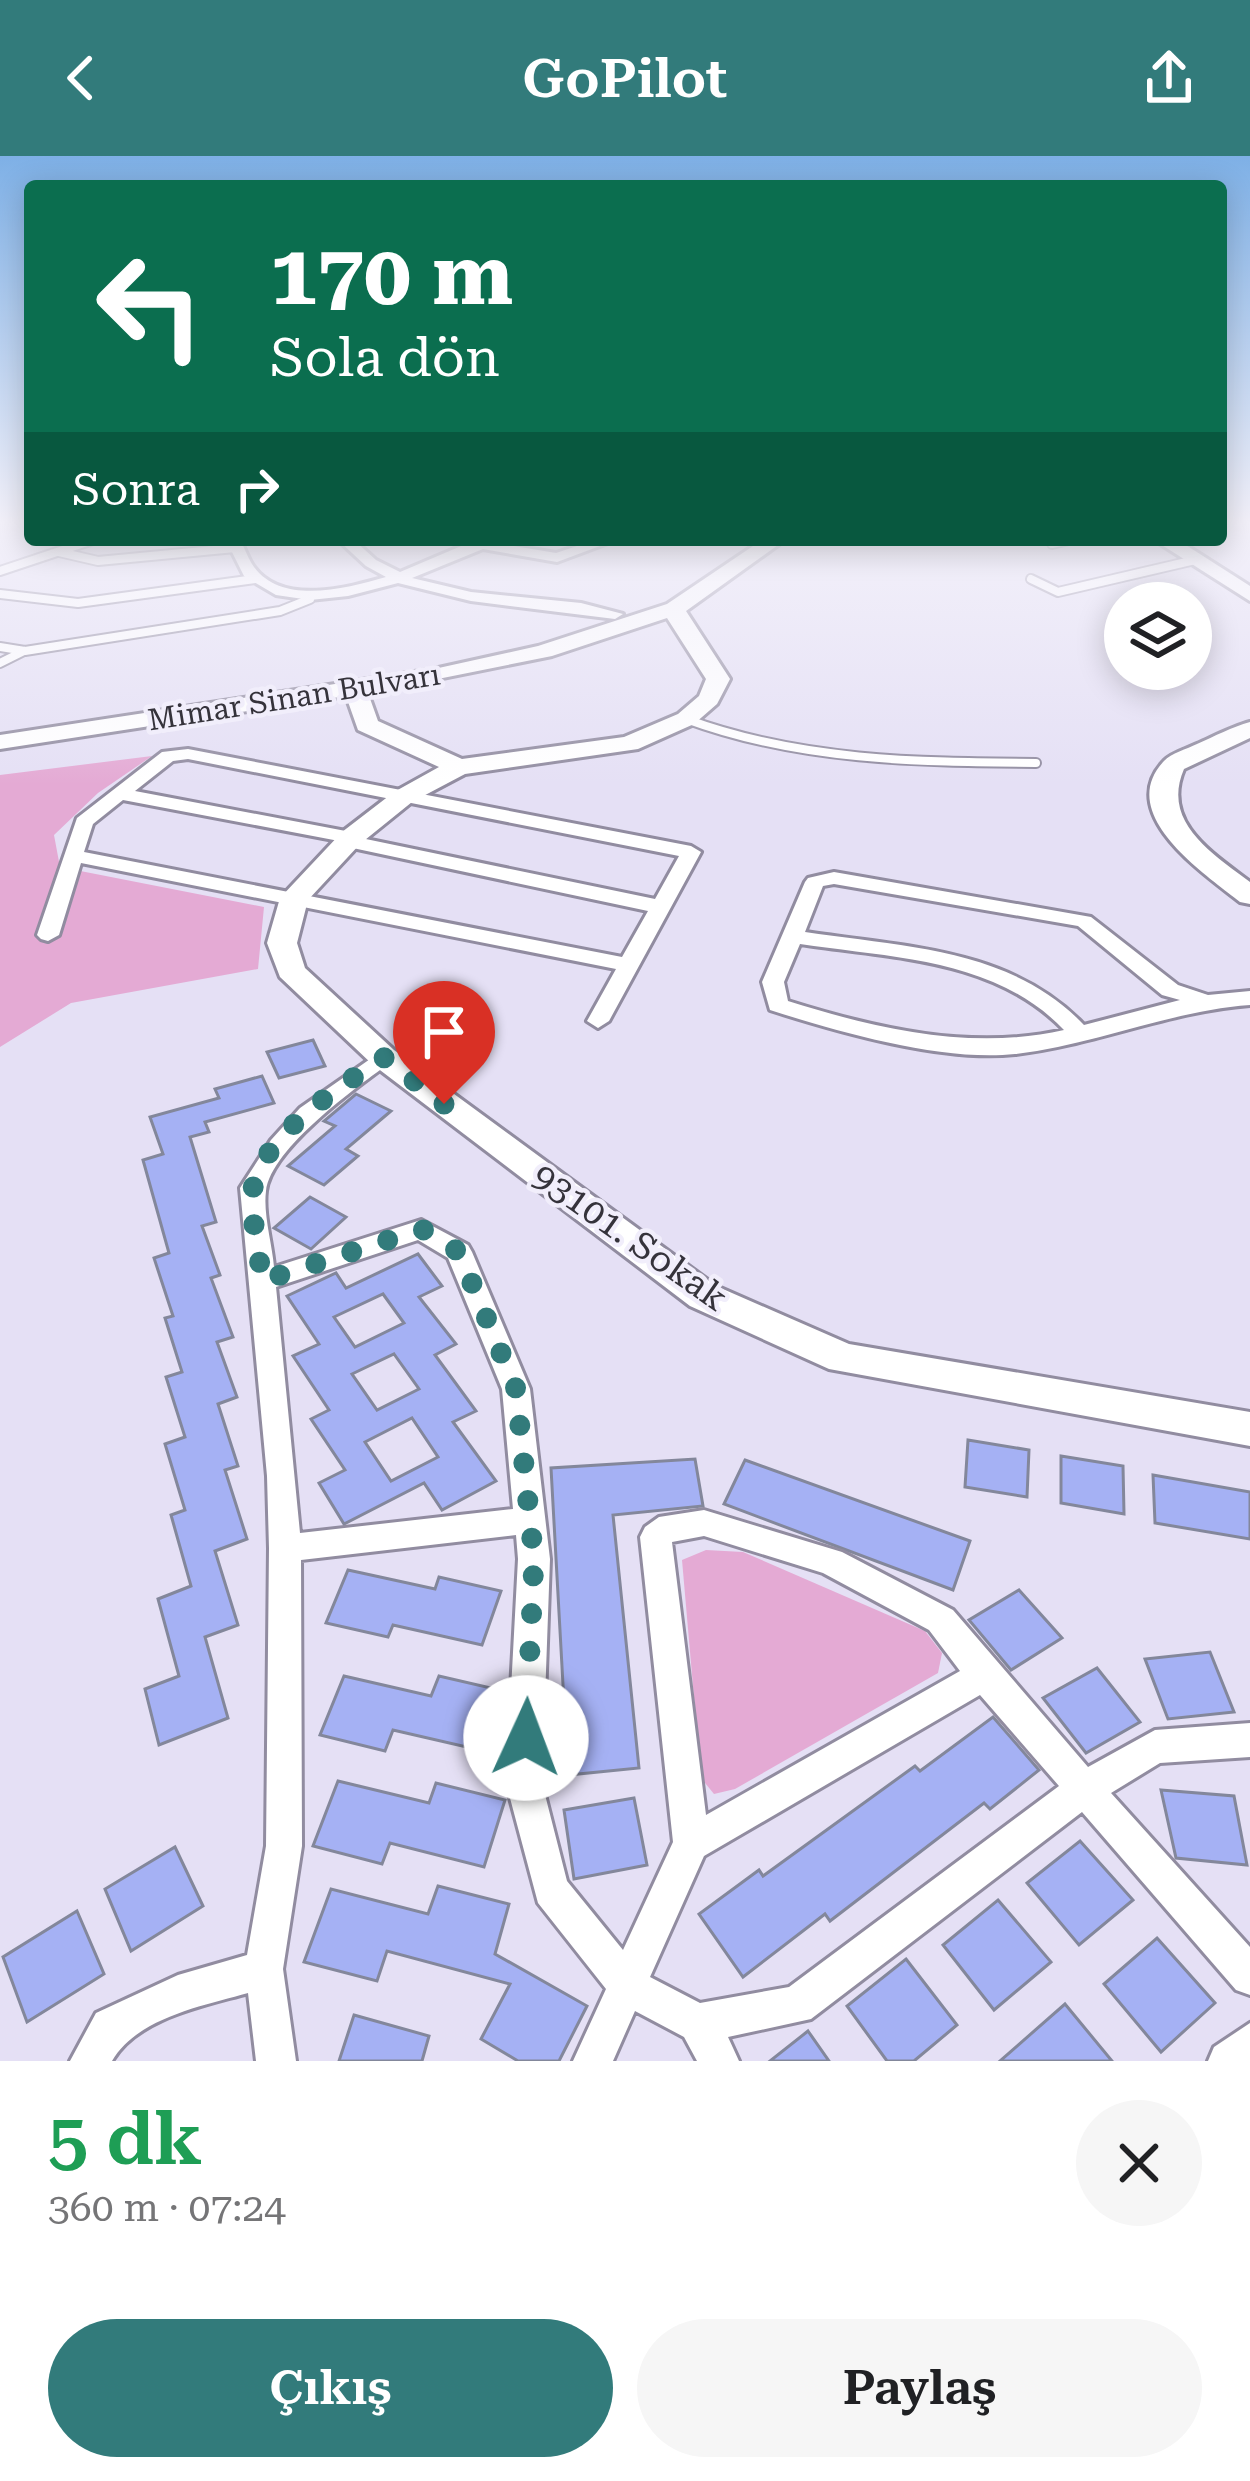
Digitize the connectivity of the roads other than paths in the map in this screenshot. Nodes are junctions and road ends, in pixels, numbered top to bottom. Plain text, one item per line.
1 (290, 607) edge
2 (542, 607) edge
3 (644, 607) edge
4 (691, 607) edge
5 (677, 618) junction
6 (623, 620) junction
7 (0, 646) edge
8 (25, 651) junction
9 (0, 663) edge
10 (355, 689) junction
11 (686, 719) junction
12 (0, 723) edge
13 (1250, 729) edge
14 (0, 742) edge
15 (1036, 763) dead end
16 (459, 766) junction
17 (120, 794) junction
18 (404, 797) junction
19 (349, 840) junction
20 (74, 856) junction
21 (1250, 896) edge
22 (294, 898) junction
23 (661, 907) junction
24 (48, 935) dead end
25 (792, 936) junction
26 (628, 965) junction
27 (1250, 998) edge
28 (1200, 999) junction
29 (598, 1021) dead end
30 (1078, 1032) junction
31 (383, 1057) junction
32 (262, 1281) junction
33 (1250, 1429) edge
34 (530, 1520) junction
35 (285, 1548) junction
36 (984, 1676) junction
37 (1250, 1740) edge
38 (1084, 1789) junction
39 (691, 1843) junction
40 (264, 1969) junction
41 (1250, 1976) edge
42 (628, 1985) junction
43 (698, 2023) junction
44 (1250, 2043) edge
45 (90, 2061) edge
46 (276, 2061) edge
47 (593, 2061) edge
48 (719, 2061) edge
49 (1228, 2061) edge

1 - 8 lane
2 - 6 street
3 - 6 street, Mimar Sinan Bulvarı
4 - 5 street, Mimar Sinan Bulvarı
5 - 6 street, Mimar Sinan Bulvarı
5 - 11 street
6 - 10 street, Mimar Sinan Bulvarı
6 - 12 street, Mimar Sinan Bulvarı
7 - 8 lane
8 - 9 lane
10 - 14 street, Mimar Sinan Bulvarı
10 - 16 street
11 - 15 lane
11 - 16 street
13 - 21 street
16 - 18 street
17 - 18 street
17 - 19 street
17 - 20 street
18 - 19 street
18 - 23 street
19 - 22 street
19 - 23 street
20 - 22 street
20 - 24 street
22 - 26 street
22 - 31 street, 93101. Sokak
23 - 26 street
25 - 28 street
25 - 30 street
25 - 30 street
26 - 29 street
27 - 28 street
28 - 30 street
31 - 32 street
31 - 33 street, 93101. Sokak
32 - 34 street
32 - 35 street
34 - 35 street
34 - 42 street
35 - 40 street
36 - 38 street
36 - 39 street
36 - 39 street
37 - 38 street
38 - 41 street
38 - 43 street
39 - 42 street
40 - 45 street
40 - 46 street
42 - 43 street
42 - 47 street
43 - 48 street
44 - 49 street

